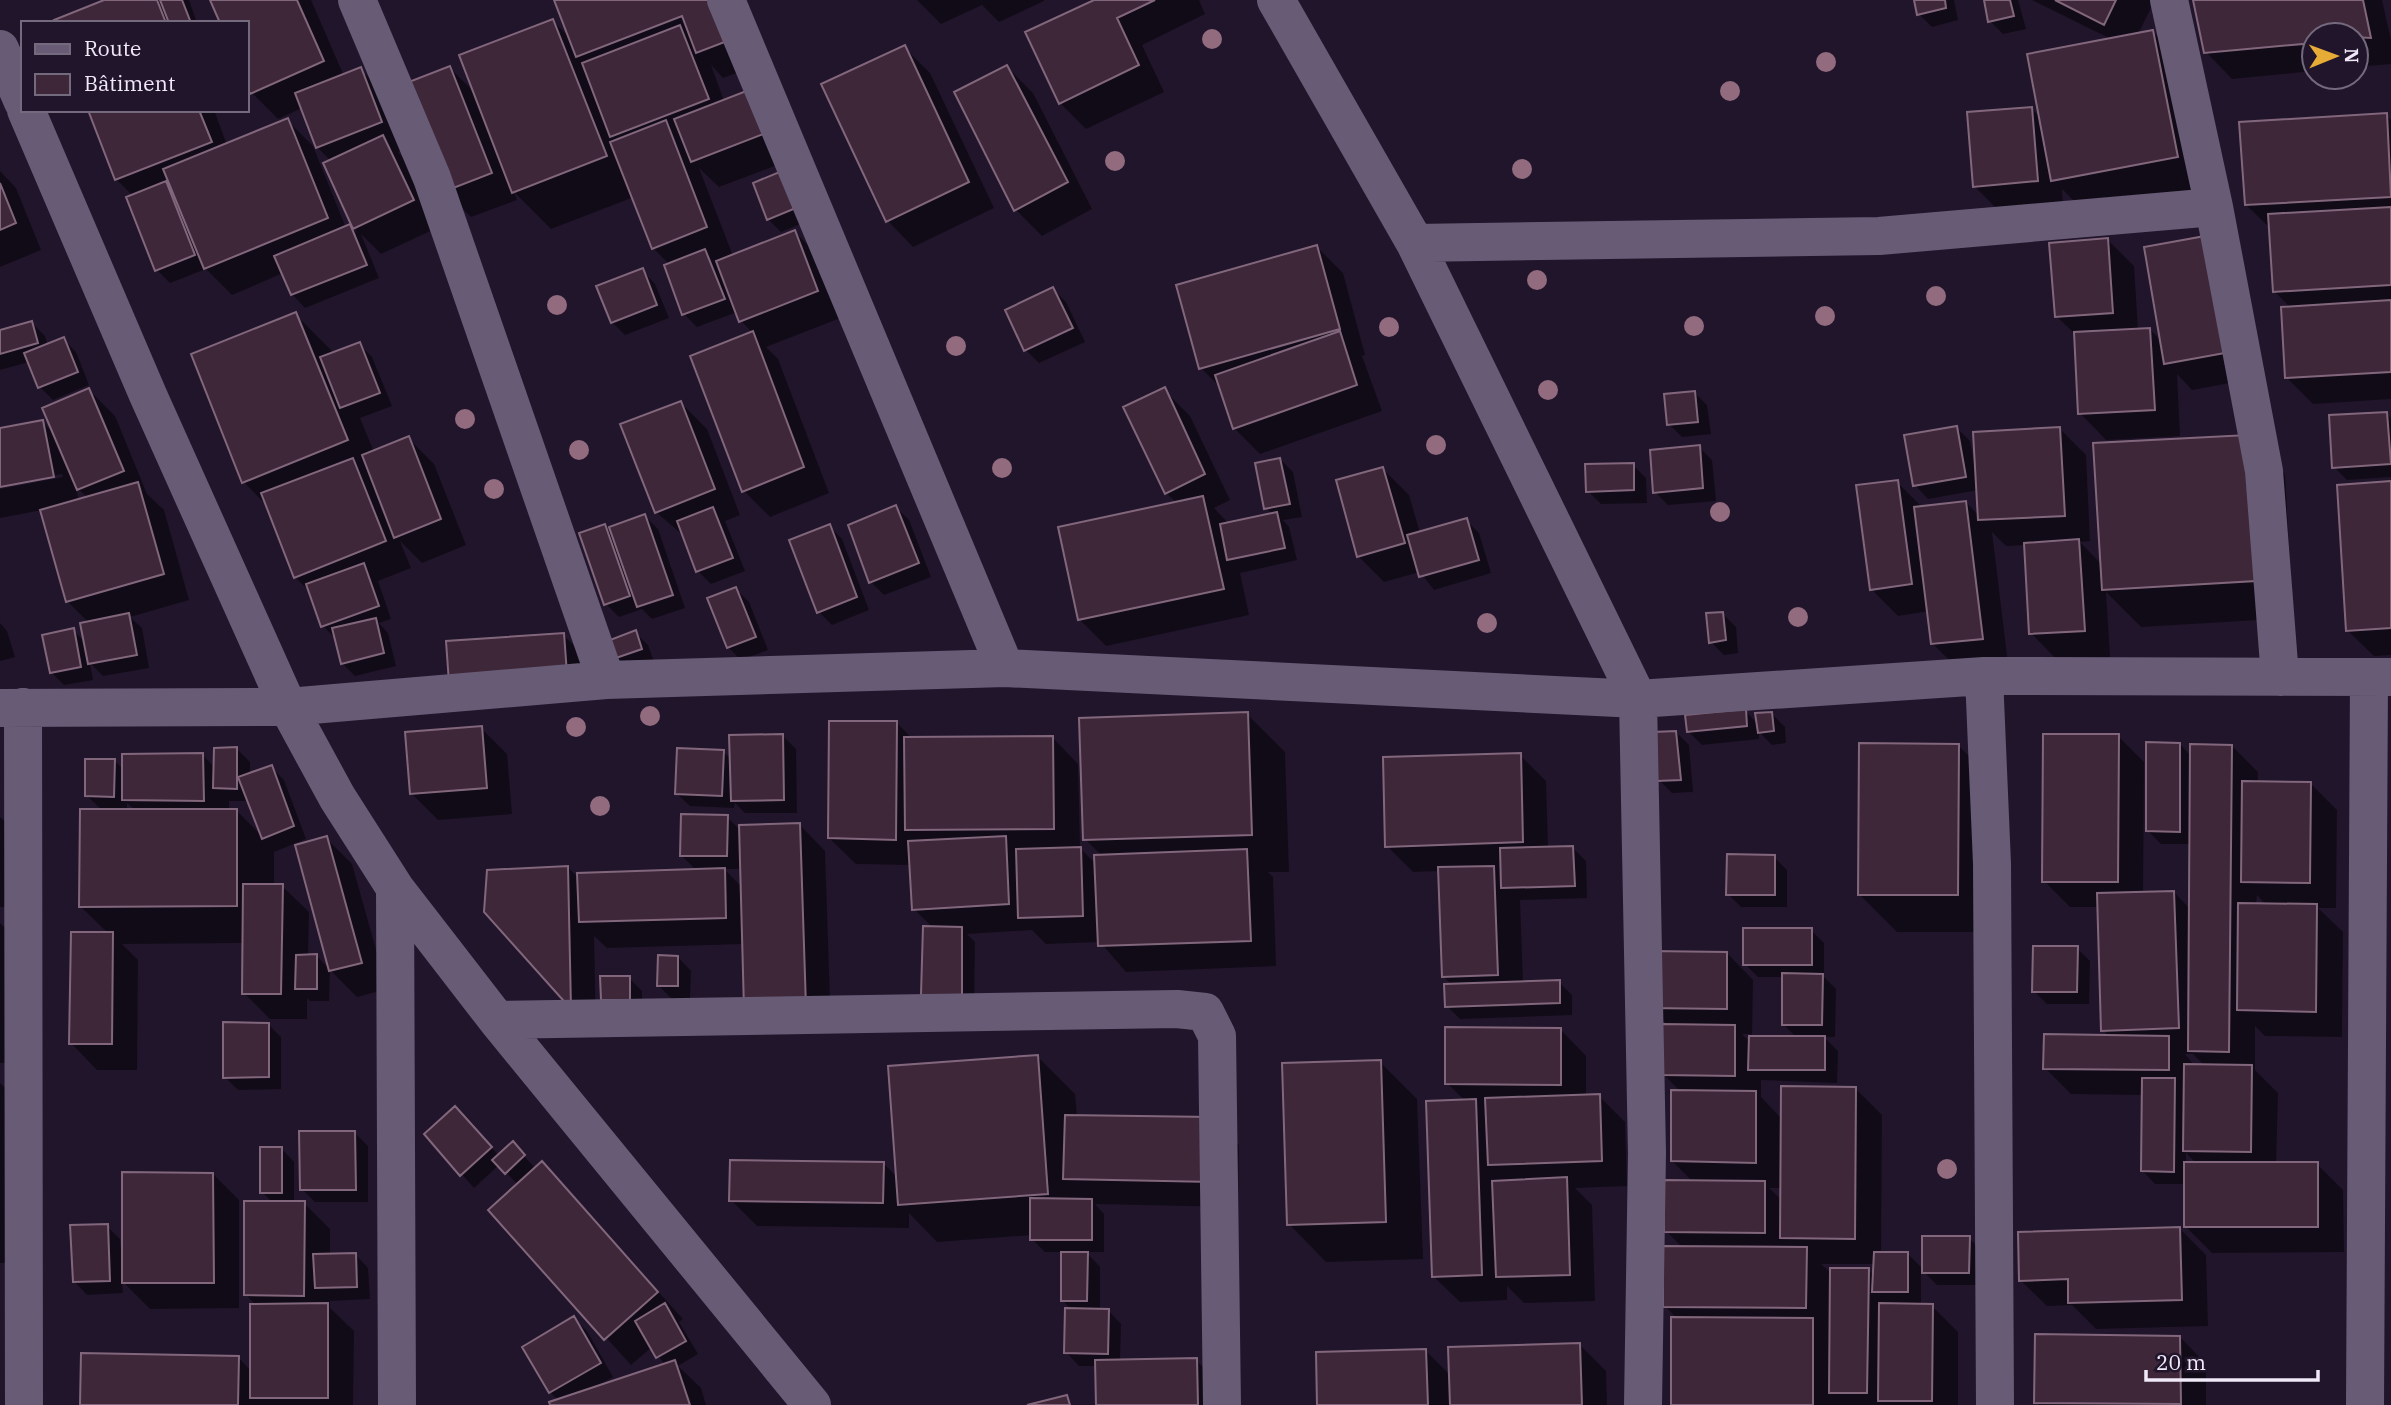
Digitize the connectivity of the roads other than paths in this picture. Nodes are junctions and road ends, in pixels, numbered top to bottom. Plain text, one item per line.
1 (357, 0) edge
2 (726, 0) edge
3 (1276, 0) edge
4 (2169, 0) edge
5 (0, 49) edge
6 (21, 97) edge
7 (27, 112) edge
8 (2214, 207) junction
9 (1415, 243) junction
10 (1005, 668) junction
11 (1984, 676) junction
12 (2280, 677) junction
13 (2380, 678) edge
14 (606, 680) junction
15 (1638, 699) junction
16 (11, 707) edge
17 (288, 707) junction
18 (395, 888) junction
19 (497, 1020) junction
20 (24, 1405) edge
21 (397, 1405) edge
22 (812, 1405) edge
23 (1222, 1405) edge
24 (1643, 1405) edge
25 (1995, 1405) edge
26 (2365, 1405) edge

1 - 14 street
2 - 10 street
3 - 9 street
4 - 8 street
5 - 6 street
7 - 17 street
8 - 9 street
8 - 12 street
9 - 15 street
10 - 14 street
10 - 15 street
11 - 12 street
11 - 15 street
11 - 25 street
12 - 13 street
13 - 26 street
14 - 17 street
15 - 24 street
16 - 17 street
16 - 20 street
17 - 18 street
18 - 19 street
18 - 21 street
19 - 22 street
19 - 23 street

